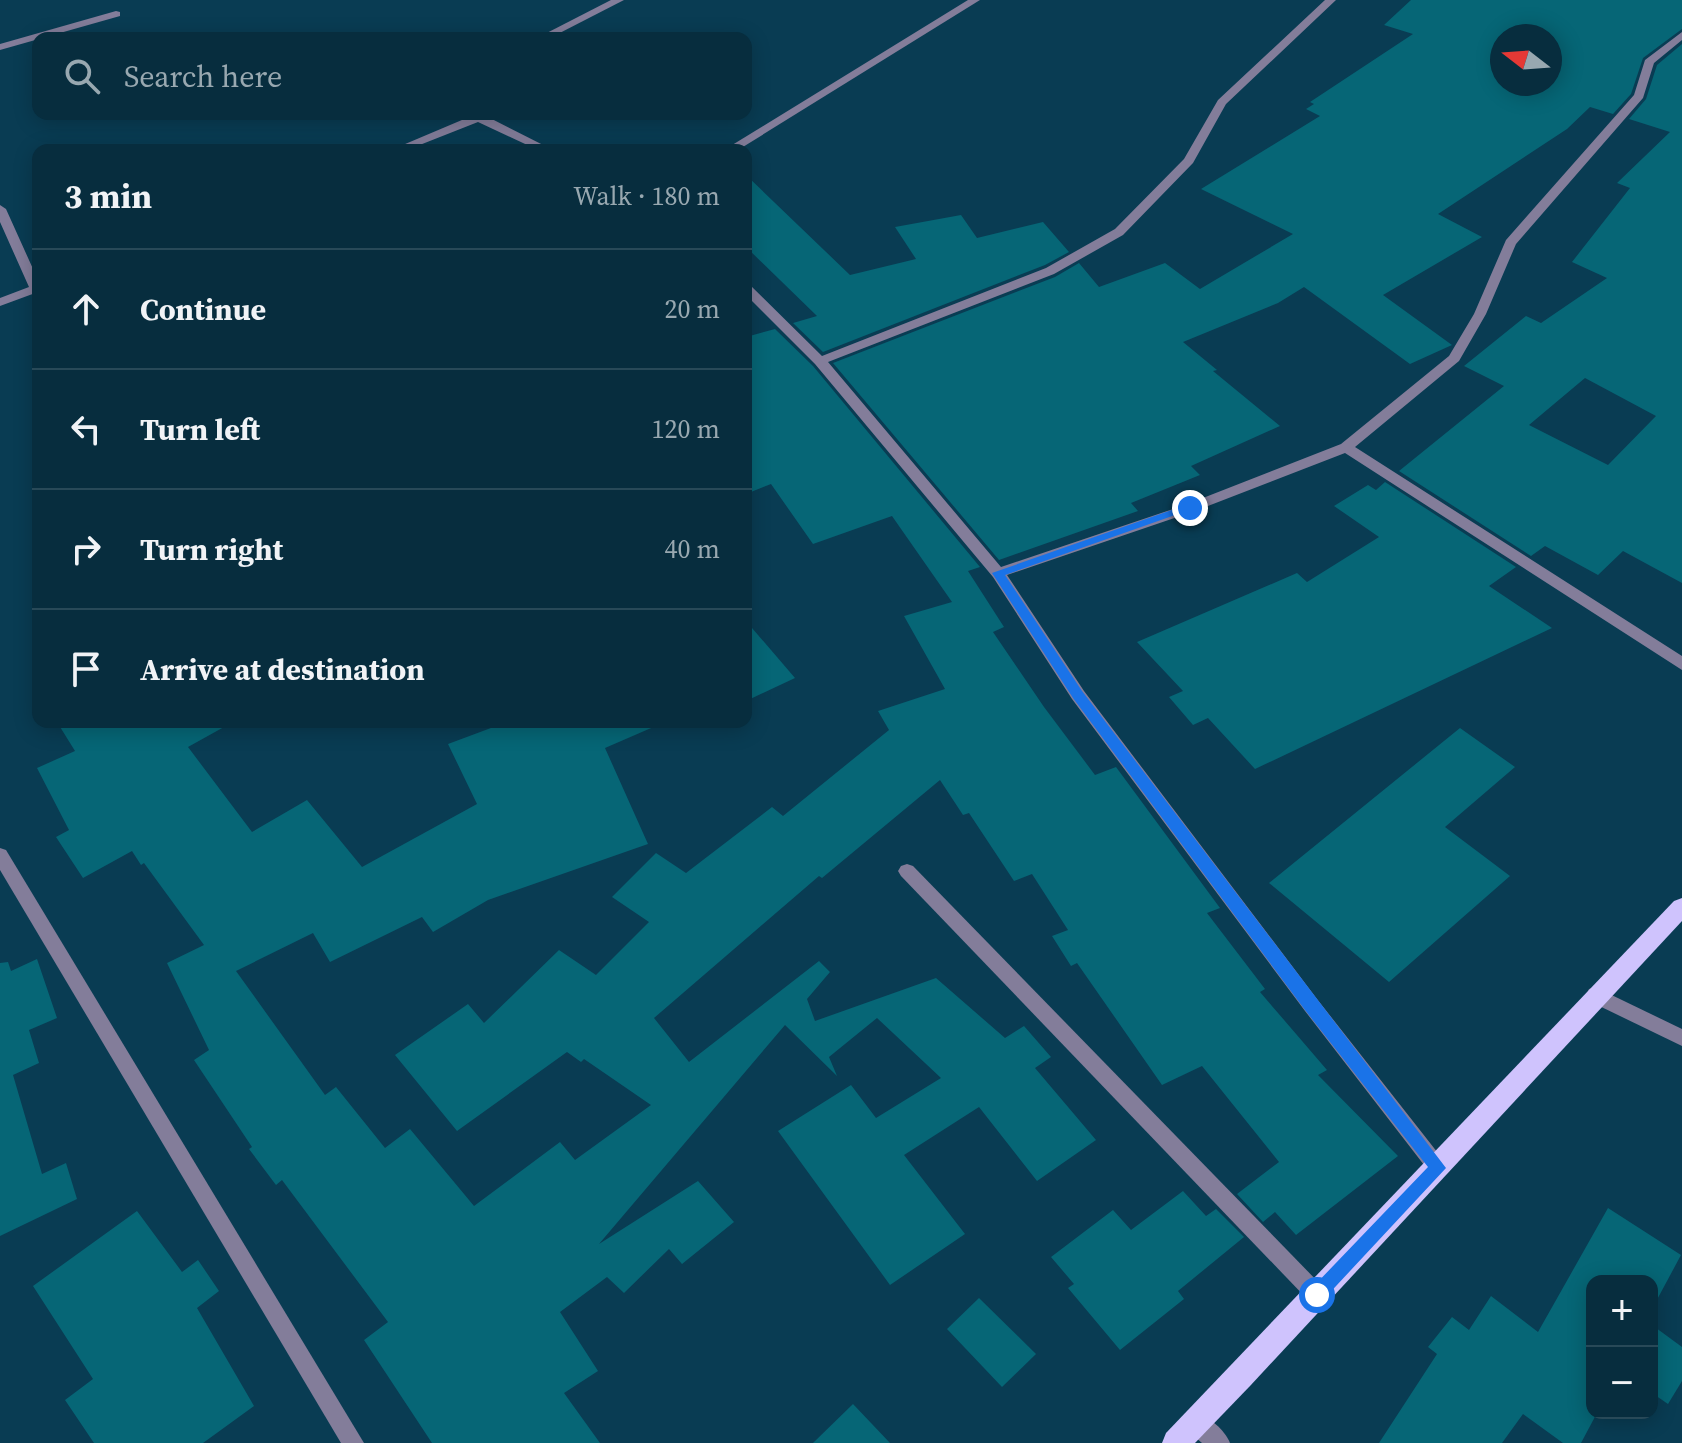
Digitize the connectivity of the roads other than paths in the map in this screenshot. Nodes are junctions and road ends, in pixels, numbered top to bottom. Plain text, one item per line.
1 (619, 0) edge
2 (975, 0) edge
3 (1331, 0) edge
4 (116, 14) dead end
5 (53, 32) edge
6 (554, 32) edge
7 (1682, 35) edge
8 (32, 38) edge
9 (0, 47) edge
10 (467, 120) edge
11 (484, 120) edge
12 (411, 144) edge
13 (534, 144) edge
14 (740, 144) edge
15 (0, 209) edge
16 (32, 278) edge
17 (32, 291) edge
18 (752, 294) edge
19 (0, 302) edge
20 (820, 361) junction
21 (1346, 447) junction
22 (998, 573) junction
23 (1682, 664) edge
24 (0, 855) edge
25 (907, 871) dead end
26 (1682, 907) edge
27 (1595, 995) junction
28 (1682, 1038) edge
29 (1438, 1168) junction
30 (1317, 1295) junction
31 (1196, 1423) junction
32 (353, 1443) edge
33 (1176, 1443) edge
34 (1219, 1443) edge

1 - 6 street
2 - 14 street
3 - 20 street
4 - 5 street
7 - 21 street
8 - 9 street
10 - 12 street
11 - 13 street
15 - 16 street
17 - 19 street
18 - 20 street
20 - 22 street
21 - 22 street
21 - 23 street
22 - 29 street
24 - 32 street
25 - 30 street
26 - 27 main road
27 - 28 street
27 - 29 main road
29 - 30 main road
30 - 31 main road
31 - 33 main road
31 - 34 street

